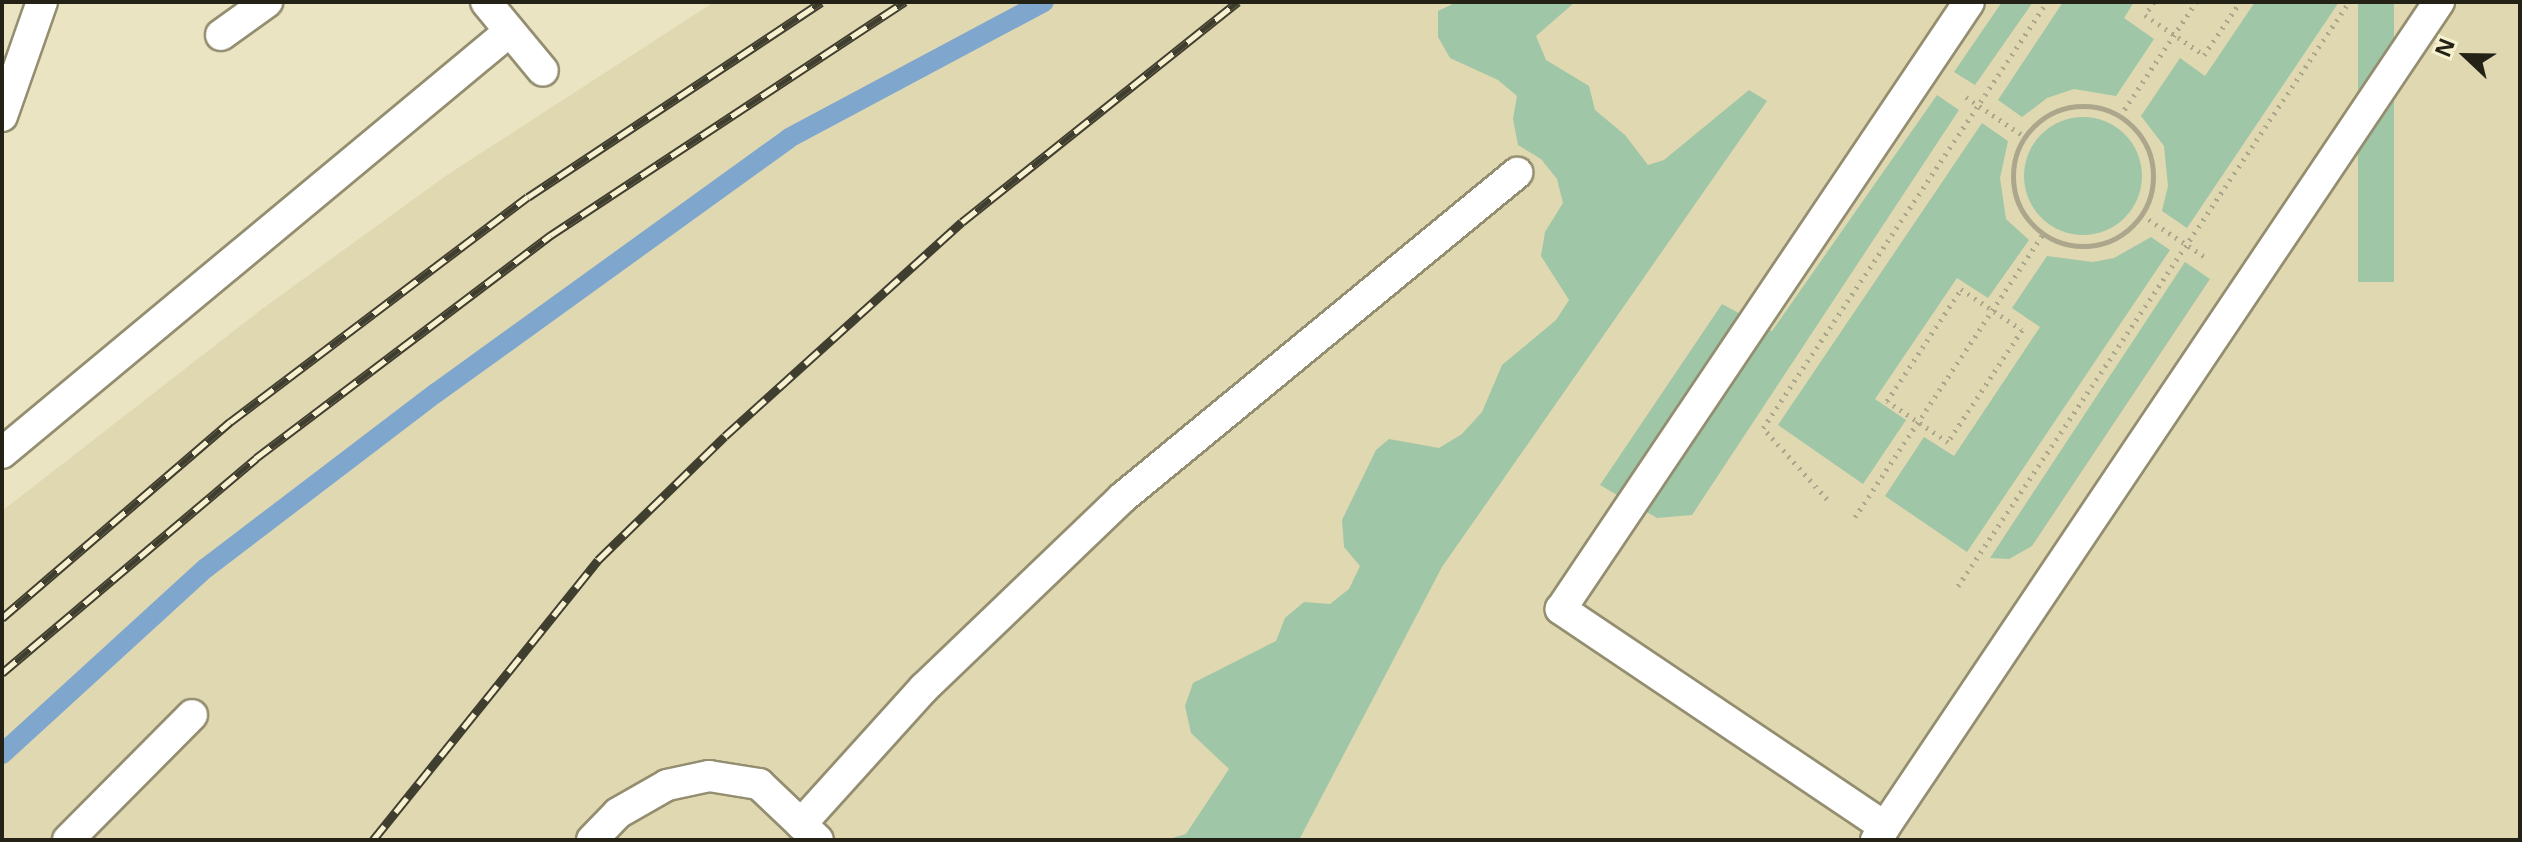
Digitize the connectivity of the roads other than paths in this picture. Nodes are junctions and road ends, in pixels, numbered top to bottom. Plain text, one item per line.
1 (42, 2) edge
2 (267, 2) edge
3 (486, 2) edge
4 (1969, 2) edge
5 (2439, 2) edge
6 (510, 31) junction
7 (221, 35) dead end
8 (543, 71) dead end
9 (2, 116) edge
10 (1517, 173) dead end
11 (2, 453) edge
12 (192, 715) dead end
13 (810, 832) edge
14 (1881, 834) edge
15 (68, 840) edge
16 (592, 840) edge

1 - 9 lane
2 - 7 lane
3 - 6 lane
4 - 14 lane
5 - 14 lane
6 - 8 lane
6 - 11 lane
10 - 13 lane
12 - 15 lane
13 - 16 lane

